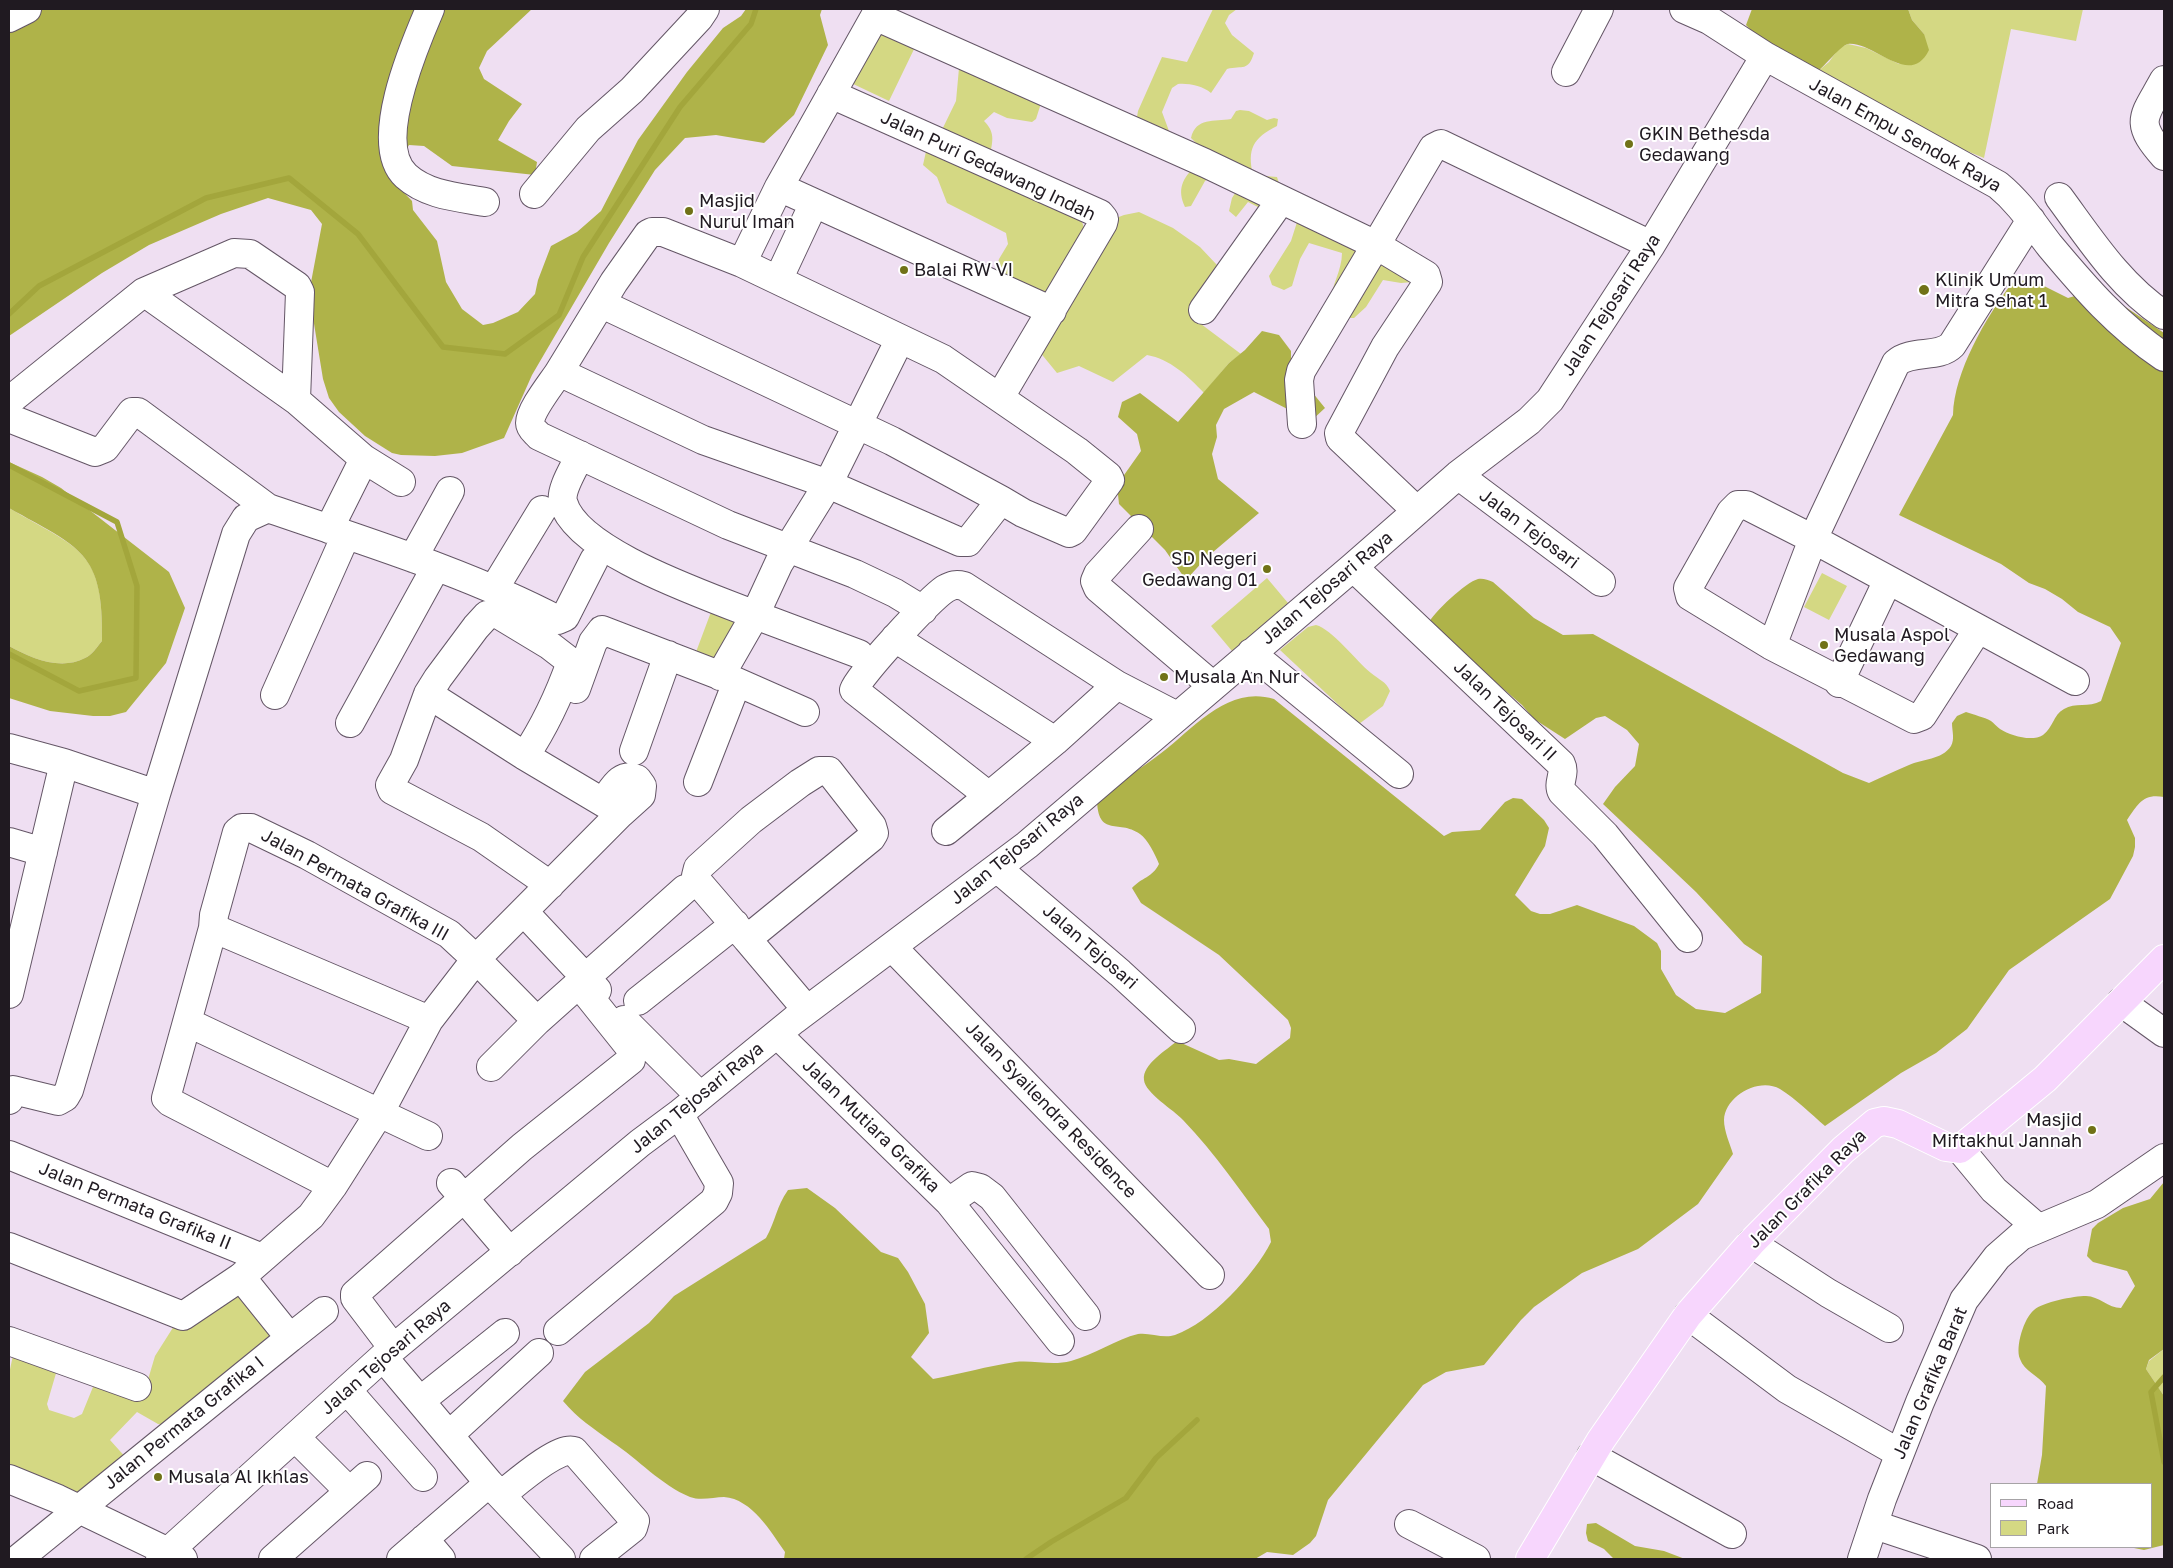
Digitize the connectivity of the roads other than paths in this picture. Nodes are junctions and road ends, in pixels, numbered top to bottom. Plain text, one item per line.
1 (27, 9) edge
2 (430, 9) edge
3 (705, 9) edge
4 (1599, 9) edge
5 (1684, 9) edge
6 (877, 12) edge
7 (1713, 15) edge
8 (9, 18) edge
9 (1764, 56) junction
10 (1566, 72) dead end
11 (2164, 80) edge
12 (831, 94) junction
13 (2164, 156) edge
14 (779, 187) junction
15 (534, 194) dead end
16 (2059, 197) dead end
17 (1281, 200) junction
18 (485, 202) dead end
19 (814, 203) junction
20 (2031, 220) junction
21 (1376, 245) junction
22 (1650, 245) junction
23 (742, 262) junction
24 (778, 280) junction
25 (144, 292) junction
26 (602, 304) junction
27 (1203, 310) dead end
28 (1052, 311) junction
29 (2164, 315) edge
30 (900, 339) junction
31 (2164, 357) edge
32 (560, 372) junction
33 (1000, 397) junction
34 (296, 400) junction
35 (9, 401) edge
36 (9, 418) edge
37 (858, 424) junction
38 (1302, 424) dead end
39 (580, 455) junction
40 (364, 459) junction
41 (1458, 475) junction
42 (401, 482) dead end
43 (828, 484) junction
44 (450, 491) dead end
45 (1001, 500) junction
46 (268, 508) junction
47 (542, 510) dead end
48 (1417, 511) junction
49 (1139, 529) dead end
50 (338, 532) junction
51 (1812, 539) junction
52 (788, 550) junction
53 (594, 560) dead end
54 (425, 562) junction
55 (1354, 567) junction
56 (1888, 580) junction
57 (1601, 582) dead end
58 (494, 589) junction
59 (923, 610) junction
60 (755, 615) junction
61 (1978, 630) junction
62 (895, 638) junction
63 (1772, 646) junction
64 (1251, 653) junction
65 (859, 654) dead end
66 (668, 655) junction
67 (729, 679) junction
68 (2075, 681) dead end
69 (1839, 683) junction
70 (1117, 685) junction
71 (1212, 686) junction
72 (428, 694) junction
73 (276, 695) dead end
74 (572, 701) dead end
75 (805, 712) dead end
76 (1177, 716) junction
77 (350, 723) dead end
78 (1055, 741) junction
79 (9, 748) edge
80 (634, 751) dead end
81 (525, 756) junction
82 (64, 763) junction
83 (1399, 774) dead end
84 (698, 782) dead end
85 (156, 794) junction
86 (988, 796) junction
87 (946, 832) dead end
88 (9, 842) edge
89 (43, 852) junction
90 (996, 868) junction
91 (550, 885) junction
92 (685, 889) dead end
93 (524, 912) junction
94 (213, 928) junction
95 (741, 931) junction
96 (1688, 938) dead end
97 (892, 946) junction
98 (476, 959) junction
99 (2164, 959) edge
100 (582, 981) junction
101 (9, 994) edge
102 (638, 1001) dead end
103 (2121, 1002) junction
104 (807, 1010) junction
105 (429, 1020) junction
106 (536, 1021) junction
107 (187, 1022) junction
108 (1181, 1030) dead end
109 (2164, 1033) edge
110 (777, 1034) junction
111 (491, 1068) dead end
112 (695, 1091) dead end
113 (10, 1093) edge
114 (380, 1112) junction
115 (679, 1114) junction
116 (428, 1136) dead end
117 (1960, 1149) junction
118 (9, 1155) edge
119 (2164, 1158) edge
120 (334, 1186) junction
121 (457, 1191) junction
122 (949, 1202) junction
123 (2038, 1228) junction
124 (1751, 1243) junction
125 (9, 1247) edge
126 (510, 1252) junction
127 (262, 1258) junction
128 (1210, 1275) dead end
129 (240, 1277) junction
130 (324, 1312) dead end
131 (1688, 1315) junction
132 (1086, 1316) dead end
133 (1888, 1328) dead end
134 (558, 1331) dead end
135 (505, 1333) dead end
136 (290, 1338) junction
137 (9, 1341) edge
138 (1060, 1341) dead end
139 (388, 1352) junction
140 (539, 1353) dead end
141 (136, 1387) dead end
142 (347, 1390) junction
143 (420, 1401) junction
144 (449, 1435) junction
145 (295, 1437) junction
146 (1899, 1453) junction
147 (1591, 1456) junction
148 (423, 1477) dead end
149 (9, 1479) edge
150 (495, 1489) junction
151 (79, 1509) junction
152 (1409, 1524) dead end
153 (1875, 1525) junction
154 (1732, 1534) dead end
155 (432, 1549) edge
156 (171, 1557) edge
157 (18, 1559) edge
158 (273, 1559) edge
159 (402, 1559) edge
160 (561, 1559) edge
161 (594, 1559) edge
162 (1476, 1559) edge
163 (1530, 1559) edge
164 (1862, 1559) edge
165 (1976, 1559) edge

1 - 8 street
2 - 18 street
3 - 15 street
4 - 10 street
5 - 7 street, Jalan Empu Sendok Raya
6 - 12 street
6 - 17 street
7 - 9 street, Jalan Empu Sendok Raya
9 - 20 street, Jalan Empu Sendok Raya
9 - 22 street, Jalan Tejosari Raya
11 - 13 street
12 - 14 street
12 - 28 street, Jalan Puri Gedawang Indah
14 - 19 street
14 - 23 street
16 - 29 street
17 - 21 street
17 - 27 street
19 - 24 street
19 - 28 street
20 - 31 street, Jalan Empu Sendok Raya
20 - 51 street
21 - 22 street
21 - 38 street
21 - 48 street
22 - 41 street, Jalan Tejosari Raya
23 - 24 street
23 - 26 street
24 - 30 street
25 - 34 street
25 - 34 street
25 - 35 street
26 - 32 street
26 - 37 street
28 - 33 street, Jalan Puri Gedawang Indah
30 - 33 street
30 - 37 street
32 - 39 street
32 - 43 street
33 - 45 street
34 - 40 street
36 - 46 street
37 - 43 street
37 - 45 street
39 - 52 street
39 - 60 street
40 - 42 street
40 - 50 street
41 - 48 street, Jalan Tejosari Raya
41 - 57 street, Jalan Tejosari
43 - 45 street
43 - 52 street
44 - 54 street
46 - 50 street
46 - 85 street
47 - 58 street
48 - 55 street, Jalan Tejosari Raya
49 - 71 street
50 - 54 street
50 - 73 street
51 - 56 street
51 - 63 street
51 - 63 street
52 - 59 street
52 - 60 street
53 - 58 street
54 - 58 street
54 - 77 street
55 - 64 street, Jalan Tejosari Raya
55 - 96 street, Jalan Tejosari II
56 - 61 street
56 - 69 street
59 - 62 street
59 - 70 street
60 - 65 street
60 - 67 street
61 - 68 street
61 - 69 street
62 - 78 street
62 - 86 street
63 - 69 street
64 - 71 street, Jalan Tejosari Raya
64 - 83 street
66 - 67 street
66 - 74 street
66 - 80 street
67 - 75 street
67 - 84 street
70 - 76 street
70 - 78 street
71 - 76 street, Jalan Tejosari Raya
72 - 81 street
72 - 81 street
72 - 91 street
76 - 90 street, Jalan Tejosari Raya
78 - 86 street
79 - 82 street
81 - 91 street
82 - 85 street
82 - 89 street
85 - 113 street
86 - 87 street
88 - 89 street
89 - 101 street
90 - 97 street, Jalan Tejosari Raya
90 - 108 street, Jalan Tejosari
91 - 93 street
92 - 100 street
93 - 98 street
93 - 100 street
94 - 98 street, Jalan Permata Grafika III
94 - 105 street
94 - 107 street, Jalan Permata Grafika III
95 - 95 street
95 - 102 street
95 - 104 street
97 - 104 street, Jalan Tejosari Raya
97 - 128 street, Jalan Syailendra Residence
98 - 105 street
98 - 106 street
99 - 103 main road
100 - 106 street
100 - 112 street
100 - 121 street
103 - 109 street
103 - 117 main road
104 - 110 street, Jalan Tejosari Raya
105 - 114 street
106 - 111 street
107 - 114 street
107 - 120 street, Jalan Permata Grafika III
110 - 115 street, Jalan Tejosari Raya
110 - 122 street, Jalan Mutiara Grafika
114 - 116 street
114 - 120 street
115 - 126 street, Jalan Tejosari Raya
115 - 134 street
117 - 123 street
117 - 124 main road, Jalan Grafika Raya
118 - 127 street, Jalan Permata Grafika II
119 - 123 street, Jalan Grafika Barat
120 - 127 street
121 - 126 street
121 - 139 street
122 - 132 street, Jalan Mutiara Grafika
122 - 138 street
123 - 146 street, Jalan Grafika Barat
124 - 131 main road, Jalan Grafika Raya
124 - 133 street
125 - 129 street
126 - 139 street, Jalan Tejosari Raya
127 - 129 street
129 - 136 street
130 - 136 street, Jalan Permata Grafika I
131 - 146 street
131 - 147 main road, Jalan Grafika Raya
135 - 143 street
136 - 151 street, Jalan Permata Grafika I
137 - 141 street
139 - 142 street, Jalan Tejosari Raya
139 - 143 street
140 - 144 street
142 - 145 street, Jalan Tejosari Raya
142 - 148 street
143 - 144 street
144 - 150 street
145 - 156 street, Jalan Tejosari Raya
145 - 158 street
146 - 153 street, Jalan Grafika Barat
147 - 154 street
147 - 163 main road, Jalan Grafika Raya
149 - 151 street
150 - 155 street
150 - 160 street
150 - 161 street
151 - 156 street
151 - 157 street, Jalan Permata Grafika I
152 - 162 street
153 - 164 street, Jalan Grafika Barat
153 - 165 street
155 - 159 street

